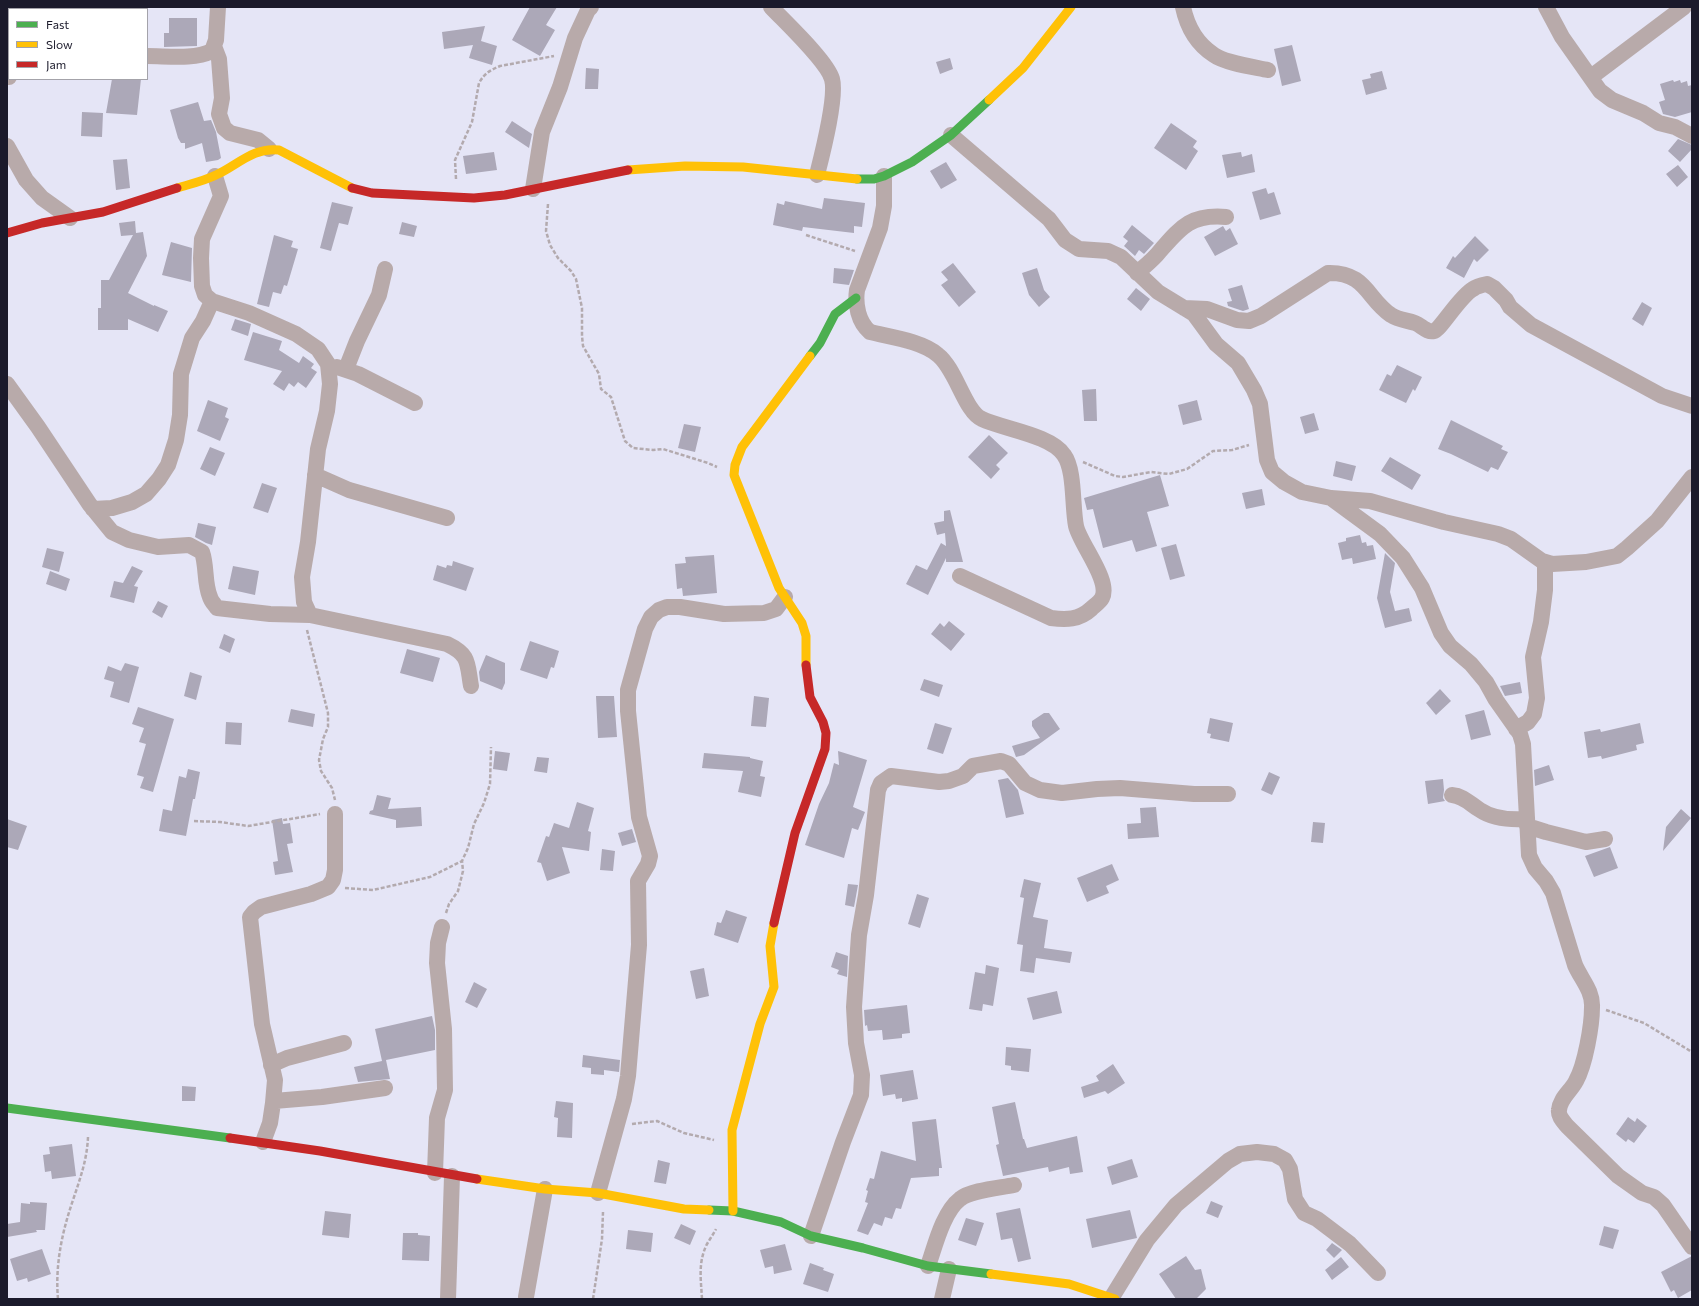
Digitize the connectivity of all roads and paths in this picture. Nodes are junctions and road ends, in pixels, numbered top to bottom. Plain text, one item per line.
1 (218, 7) edge
2 (591, 7) edge
3 (771, 7) edge
4 (1072, 7) edge
5 (1183, 7) edge
6 (1546, 7) edge
7 (1684, 7) edge
8 (214, 46) junction
9 (148, 56) edge
10 (569, 56) junction
11 (1268, 70) dead end
12 (1591, 77) junction
13 (950, 135) junction
14 (1692, 136) edge
15 (7, 146) edge
16 (270, 149) junction
17 (818, 175) junction
18 (215, 176) junction
19 (884, 176) junction
20 (539, 187) junction
21 (455, 198) junction
22 (1226, 217) dead end
23 (70, 218) junction
24 (7, 233) edge
25 (806, 235) dead end
26 (870, 258) junction
27 (386, 269) dead end
28 (1137, 273) junction
29 (856, 298) junction
30 (212, 301) junction
31 (1184, 308) junction
32 (328, 364) junction
33 (346, 370) junction
34 (7, 384) edge
35 (415, 403) dead end
36 (1692, 406) edge
37 (1264, 441) junction
38 (1064, 455) junction
39 (315, 475) junction
40 (734, 475) junction
41 (1692, 477) edge
42 (1331, 498) junction
43 (93, 509) junction
44 (447, 518) dead end
45 (1545, 562) junction
46 (960, 576) dead end
47 (785, 597) junction
48 (307, 615) junction
49 (471, 686) dead end
50 (1516, 729) junction
51 (491, 747) dead end
52 (1228, 794) dead end
53 (1452, 795) dead end
54 (335, 814) junction
55 (194, 821) dead end
56 (1527, 822) junction
57 (1605, 839) dead end
58 (462, 861) junction
59 (328, 887) junction
60 (442, 927) joint
61 (1593, 1006) junction
62 (344, 1043) dead end
63 (1692, 1052) edge
64 (271, 1065) junction
65 (385, 1088) dead end
66 (274, 1101) junction
67 (7, 1108) edge
68 (89, 1119) junction
69 (616, 1124) junction
70 (263, 1142) junction
71 (732, 1143) junction
72 (435, 1173) junction
73 (452, 1176) junction
74 (1014, 1185) dead end
75 (544, 1189) junction
76 (601, 1193) junction
77 (723, 1211) junction
78 (733, 1211) junction
79 (811, 1236) junction
80 (1692, 1247) edge
81 (928, 1266) junction
82 (949, 1269) junction
83 (1378, 1273) dead end
84 (1086, 1294) edge
85 (526, 1297) dead end
86 (1113, 1298) edge
87 (58, 1299) edge
88 (448, 1299) edge
89 (593, 1299) edge
90 (702, 1299) edge
91 (942, 1299) edge

1 - 8 street
2 - 10 street
3 - 17 street
4 - 13 street
5 - 11 street
6 - 12 street
7 - 12 street
8 - 9 street
8 - 16 street
10 - 20 street
10 - 21 path
12 - 14 street
13 - 19 street
13 - 28 street
15 - 23 street
16 - 18 street
16 - 21 street
17 - 19 street
17 - 20 street
18 - 23 street
18 - 30 street
19 - 26 street
20 - 21 street
20 - 40 path
22 - 28 street
23 - 24 street
25 - 26 path
26 - 29 street
27 - 33 street
28 - 31 street
29 - 38 street
29 - 40 street
30 - 32 street
30 - 43 street
31 - 36 street
31 - 37 street
32 - 33 street
32 - 39 street
33 - 35 street
34 - 43 street
37 - 38 path
37 - 42 street
38 - 46 street
39 - 44 street
39 - 48 street
40 - 47 street
41 - 45 street
42 - 45 street
42 - 50 street
43 - 48 street
45 - 50 street
47 - 69 street
47 - 71 street
48 - 49 street
48 - 54 path
50 - 56 street
51 - 58 path
52 - 79 street
53 - 56 street
54 - 55 path
54 - 59 street
56 - 57 street
56 - 61 street
58 - 59 path
58 - 60 path
59 - 64 street
60 - 72 street
61 - 63 path
61 - 80 street
62 - 64 street
64 - 66 street
65 - 66 street
66 - 70 street
67 - 68 street
68 - 70 street
68 - 87 path
69 - 71 path
69 - 76 street
70 - 72 street
71 - 78 street
72 - 73 street
73 - 75 street
73 - 88 street
74 - 81 street
75 - 76 street
75 - 85 street
76 - 77 street
76 - 89 path
77 - 78 street
77 - 90 path
78 - 79 street
79 - 81 street
81 - 82 street
82 - 84 street
82 - 91 street
83 - 86 street
84 - 86 street

